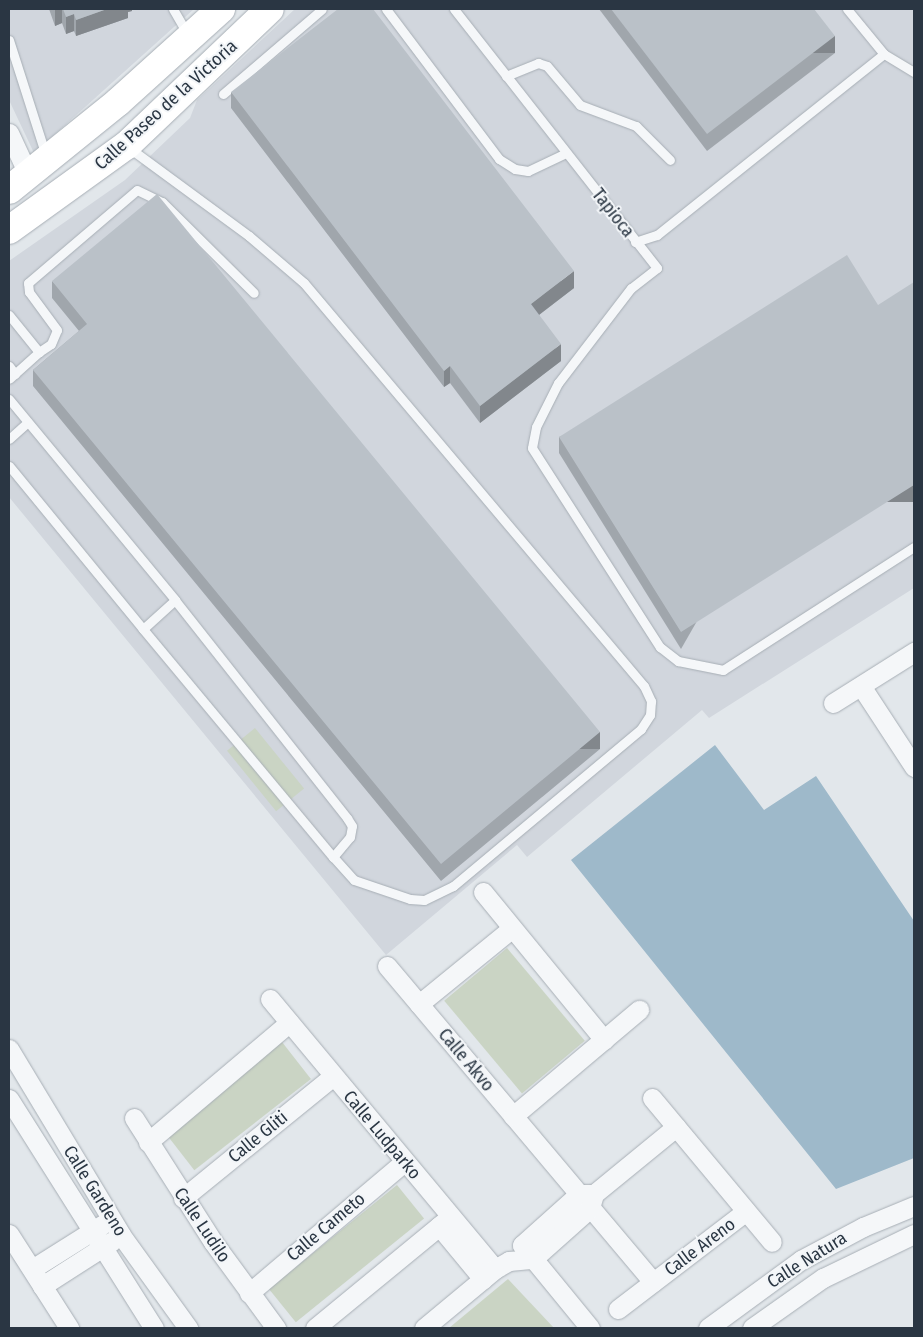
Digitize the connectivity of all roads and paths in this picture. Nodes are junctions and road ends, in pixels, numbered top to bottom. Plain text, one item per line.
1 (173, 9) edge
2 (221, 9) edge
3 (270, 9) edge
4 (322, 9) edge
5 (386, 9) edge
6 (454, 9) edge
7 (847, 9) edge
8 (190, 38) junction
9 (9, 40) edge
10 (884, 54) junction
11 (914, 72) edge
12 (506, 76) junction
13 (223, 94) dead end
14 (9, 133) edge
15 (127, 145) junction
16 (566, 153) junction
17 (670, 160) dead end
18 (28, 176) edge
19 (9, 230) edge
20 (635, 242) junction
21 (254, 293) dead end
22 (9, 314) edge
23 (39, 352) junction
24 (9, 366) edge
25 (12, 377) edge
26 (9, 399) edge
27 (28, 422) junction
28 (9, 439) edge
29 (9, 466) edge
30 (914, 548) edge
31 (174, 600) junction
32 (143, 629) junction
33 (914, 652) edge
34 (861, 686) junction
35 (832, 702) dead end
36 (909, 746) edge
37 (914, 767) edge
38 (333, 857) junction
39 (483, 892) dead end
40 (511, 929) junction
41 (387, 966) dead end
42 (270, 1000) dead end
43 (419, 1004) junction
44 (640, 1010) dead end
45 (289, 1023) junction
46 (604, 1040) junction
47 (9, 1049) edge
48 (333, 1076) junction
49 (652, 1098) dead end
50 (9, 1099) edge
51 (514, 1116) junction
52 (134, 1118) dead end
53 (676, 1127) junction
54 (148, 1142) junction
55 (404, 1162) junction
56 (183, 1198) junction
57 (588, 1198) junction
58 (914, 1206) edge
59 (746, 1212) junction
60 (444, 1221) junction
61 (117, 1227) junction
62 (9, 1234) edge
63 (914, 1234) edge
64 (97, 1240) junction
65 (772, 1242) dead end
66 (14, 1254) edge
67 (525, 1255) junction
68 (32, 1269) junction
69 (489, 1274) junction
70 (653, 1282) junction
71 (42, 1286) junction
72 (249, 1292) junction
73 (618, 1308) dead end
74 (69, 1328) edge
75 (154, 1328) edge
76 (188, 1328) edge
77 (276, 1328) edge
78 (315, 1328) edge
79 (424, 1328) edge
80 (590, 1328) edge
81 (708, 1328) edge
82 (752, 1328) edge

1 - 8 lane
2 - 8 main road, Calle Paseo de la Victoria
3 - 15 main road, Calle Paseo de la Victoria
4 - 13 lane
5 - 16 lane
6 - 12 lane, Tapioca
7 - 10 lane
8 - 18 main road, Calle Paseo de la Victoria
9 - 18 lane
10 - 11 lane
10 - 20 lane, Tapioca
12 - 16 lane, Tapioca
12 - 17 lane
14 - 18 street
15 - 19 main road, Calle Paseo de la Victoria
15 - 38 lane
16 - 20 lane, Tapioca
20 - 30 lane
21 - 23 lane
22 - 23 lane
23 - 25 lane
24 - 25 lane
26 - 27 lane
27 - 28 lane
27 - 31 lane
29 - 32 lane
31 - 32 lane
31 - 38 lane
32 - 38 lane
33 - 34 street
34 - 35 street
34 - 36 street
36 - 37 street
39 - 40 street
40 - 43 street
40 - 46 street
41 - 43 street, Calle Akvo
42 - 45 street, Calle Ludparko
43 - 51 street, Calle Akvo
44 - 46 street
45 - 48 street, Calle Ludparko
45 - 54 street
46 - 51 street
47 - 61 street, Calle Gardeno
48 - 55 street, Calle Ludparko
48 - 56 street, Calle Gliti
49 - 53 street, Calle Areno
50 - 64 street, Calle Gardeno
51 - 57 street, Calle Akvo
52 - 54 street, Calle Ludilo
53 - 57 street
53 - 59 street, Calle Areno
54 - 56 street, Calle Ludilo
55 - 60 street, Calle Ludparko
55 - 72 street, Calle Cameto
56 - 72 street, Calle Ludilo
57 - 67 street
57 - 70 street, Calle Areno
58 - 81 street, Calle Natura
59 - 65 street, Calle Areno
59 - 70 street, Calle Areno
60 - 69 street, Calle Ludparko
60 - 78 street
61 - 64 street
61 - 76 street, Calle Gardeno
62 - 66 street
63 - 82 street, Calle Natura
64 - 68 street
64 - 71 street
64 - 75 street, Calle Gardeno
66 - 68 street
67 - 69 street
67 - 80 street
68 - 71 street
69 - 79 street
70 - 73 street, Calle Areno
71 - 74 street
72 - 77 street, Calle Ludilo

